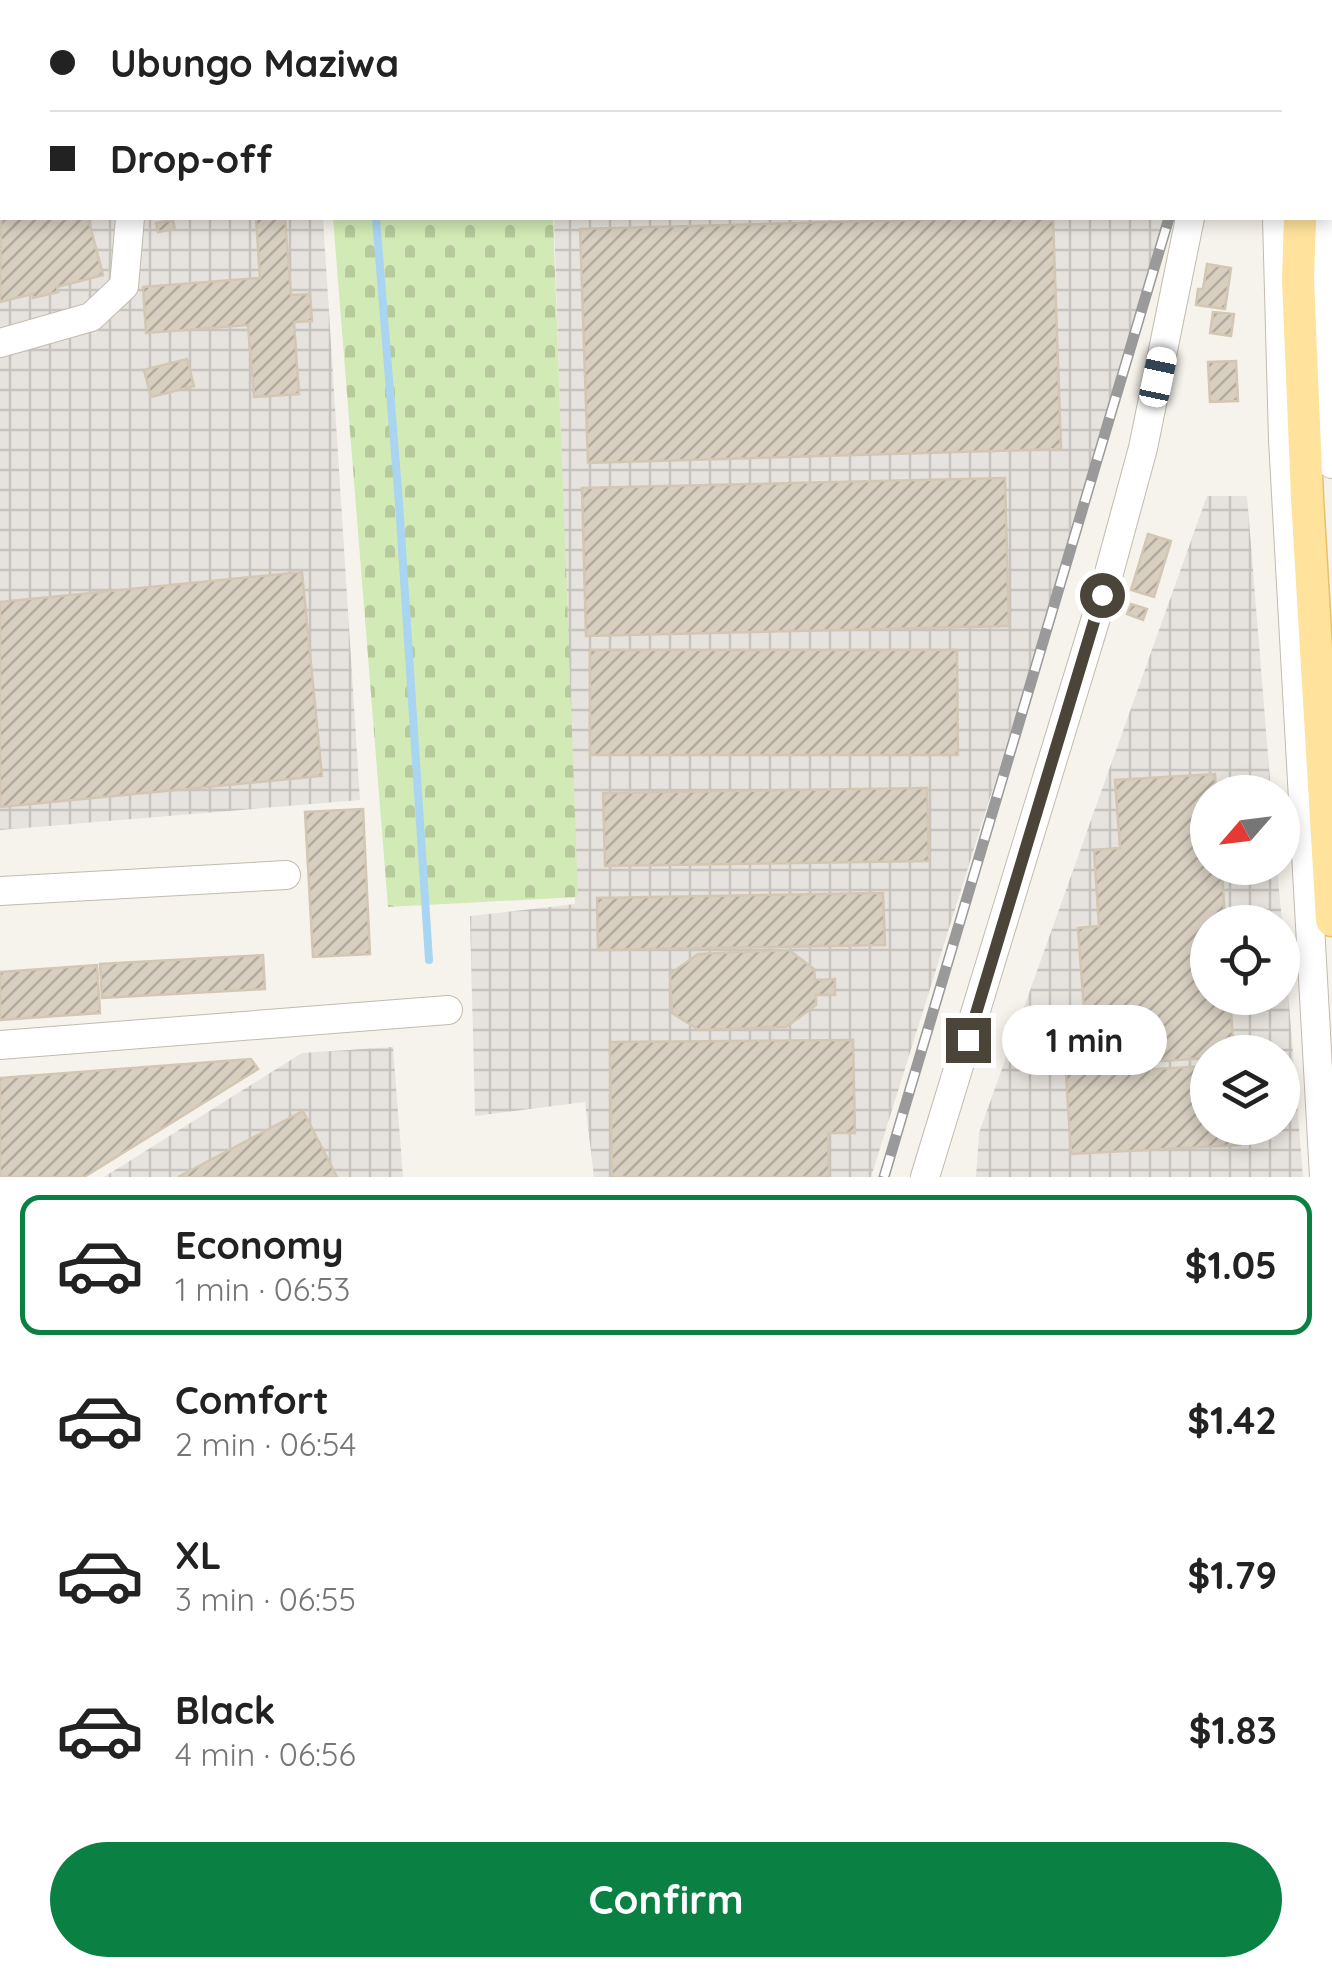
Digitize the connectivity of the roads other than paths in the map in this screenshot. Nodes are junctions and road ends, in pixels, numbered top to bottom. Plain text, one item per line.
1 (130, 220) edge
2 (1190, 220) edge
3 (1277, 220) edge
4 (1300, 220) edge
5 (1326, 220) edge
6 (0, 343) edge
7 (1332, 464) edge
8 (1320, 495) edge
9 (286, 875) dead end
10 (0, 891) edge
11 (1332, 920) edge
12 (448, 1010) dead end
13 (0, 1045) edge
14 (926, 1177) edge
15 (1324, 1177) edge

1 - 6 street
2 - 14 street
3 - 15 street
4 - 8 main road
5 - 7 street
8 - 11 main road
9 - 10 street
12 - 13 street

